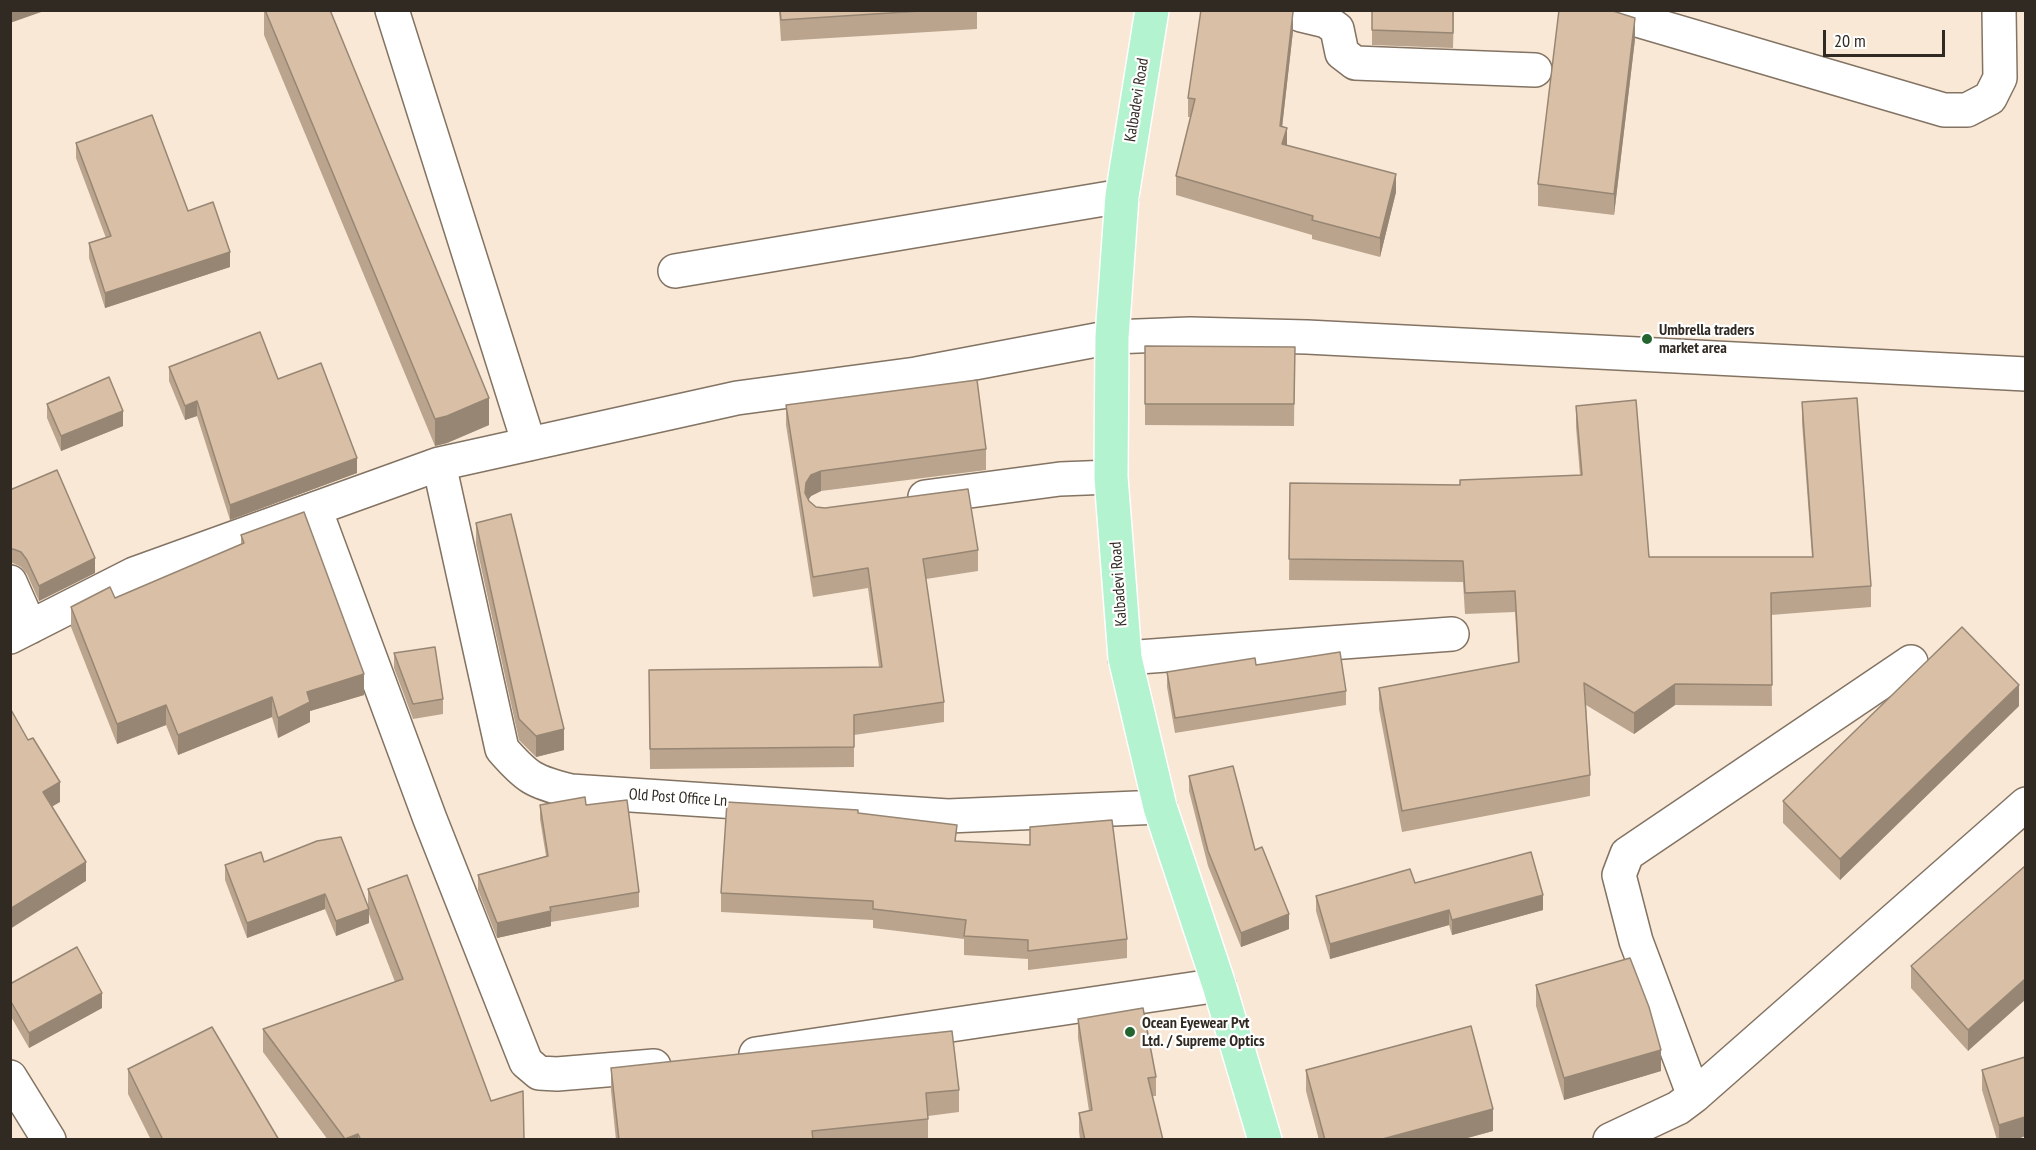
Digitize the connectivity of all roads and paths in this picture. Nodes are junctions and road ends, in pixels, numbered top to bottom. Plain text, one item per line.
1 (392, 10) edge
2 (1152, 10) edge
3 (1604, 10) edge
4 (2000, 10) edge
5 (1301, 15) dead end
6 (1535, 70) dead end
7 (1122, 196) junction
8 (675, 271) dead end
9 (1113, 337) junction
10 (2025, 374) edge
11 (529, 444) junction
12 (439, 464) junction
13 (1111, 477) junction
14 (894, 501) edge
15 (315, 509) junction
16 (10, 582) edge
17 (20, 632) edge
18 (1452, 634) dead end
19 (1125, 658) junction
20 (1911, 662) dead end
21 (2025, 804) edge
22 (1160, 807) junction
23 (1219, 985) junction
24 (724, 1059) edge
25 (679, 1064) edge
26 (10, 1077) edge
27 (1686, 1102) junction
28 (49, 1140) edge
29 (1265, 1140) edge
30 (1610, 1140) edge
31 (1664, 1140) edge

1 - 11 street
2 - 7 main road, Kalbadevi Road
3 - 4 street
5 - 6 street
7 - 8 street
7 - 9 main road, Kalbadevi Road
9 - 10 street
9 - 11 street
9 - 13 main road, Kalbadevi Road
11 - 12 street
12 - 15 street
12 - 22 street, Old Post Office Ln
13 - 14 street
13 - 19 main road, Kalbadevi Road
15 - 17 street
15 - 25 street
16 - 17 street
18 - 19 street
19 - 22 main road, Kalbadevi Road
20 - 27 street
21 - 27 street
22 - 23 main road, Kalbadevi Road
23 - 24 street
23 - 29 main road, Kalbadevi Road
26 - 28 street
27 - 30 street
27 - 31 street

